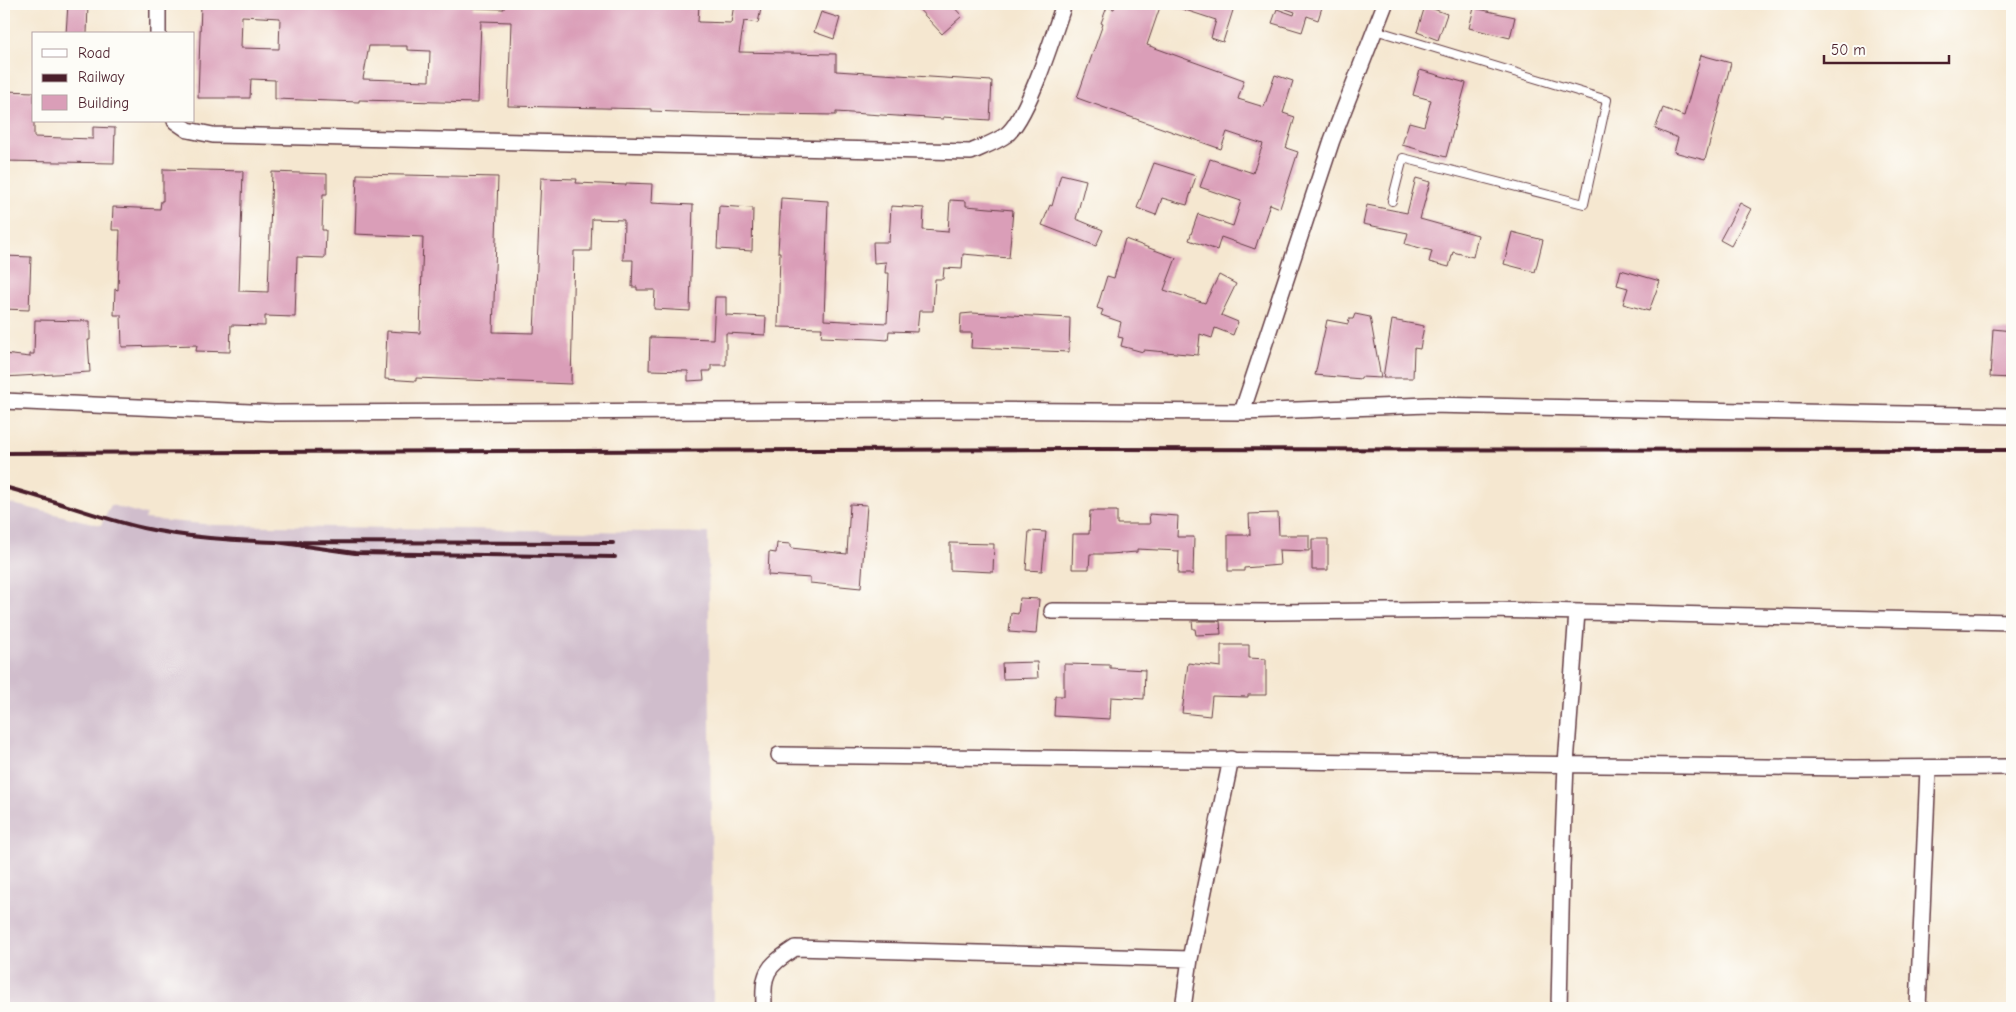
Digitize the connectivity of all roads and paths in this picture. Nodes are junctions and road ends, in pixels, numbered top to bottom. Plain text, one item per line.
1 (158, 4) edge
2 (1064, 4) edge
3 (1385, 4) edge
4 (1374, 30) junction
5 (158, 32) edge
6 (176, 122) edge
7 (1392, 201) dead end
8 (4, 401) edge
9 (1242, 412) junction
10 (2012, 416) edge
11 (1052, 611) dead end
12 (1578, 612) junction
13 (2012, 622) edge
14 (779, 755) dead end
15 (1231, 759) junction
16 (1566, 764) junction
17 (2012, 767) edge
18 (1928, 768) junction
19 (1190, 959) junction
20 (764, 1008) edge
21 (1183, 1008) edge
22 (1559, 1008) edge
23 (1918, 1008) edge

1 - 5 street
2 - 6 street
3 - 4 street
4 - 7 lane
4 - 9 street
8 - 9 street
9 - 10 street
11 - 12 street
12 - 13 street
12 - 16 street
14 - 15 street
15 - 16 street
15 - 19 street
16 - 18 street
16 - 22 street
17 - 18 street
18 - 23 street
19 - 20 street
19 - 21 street

